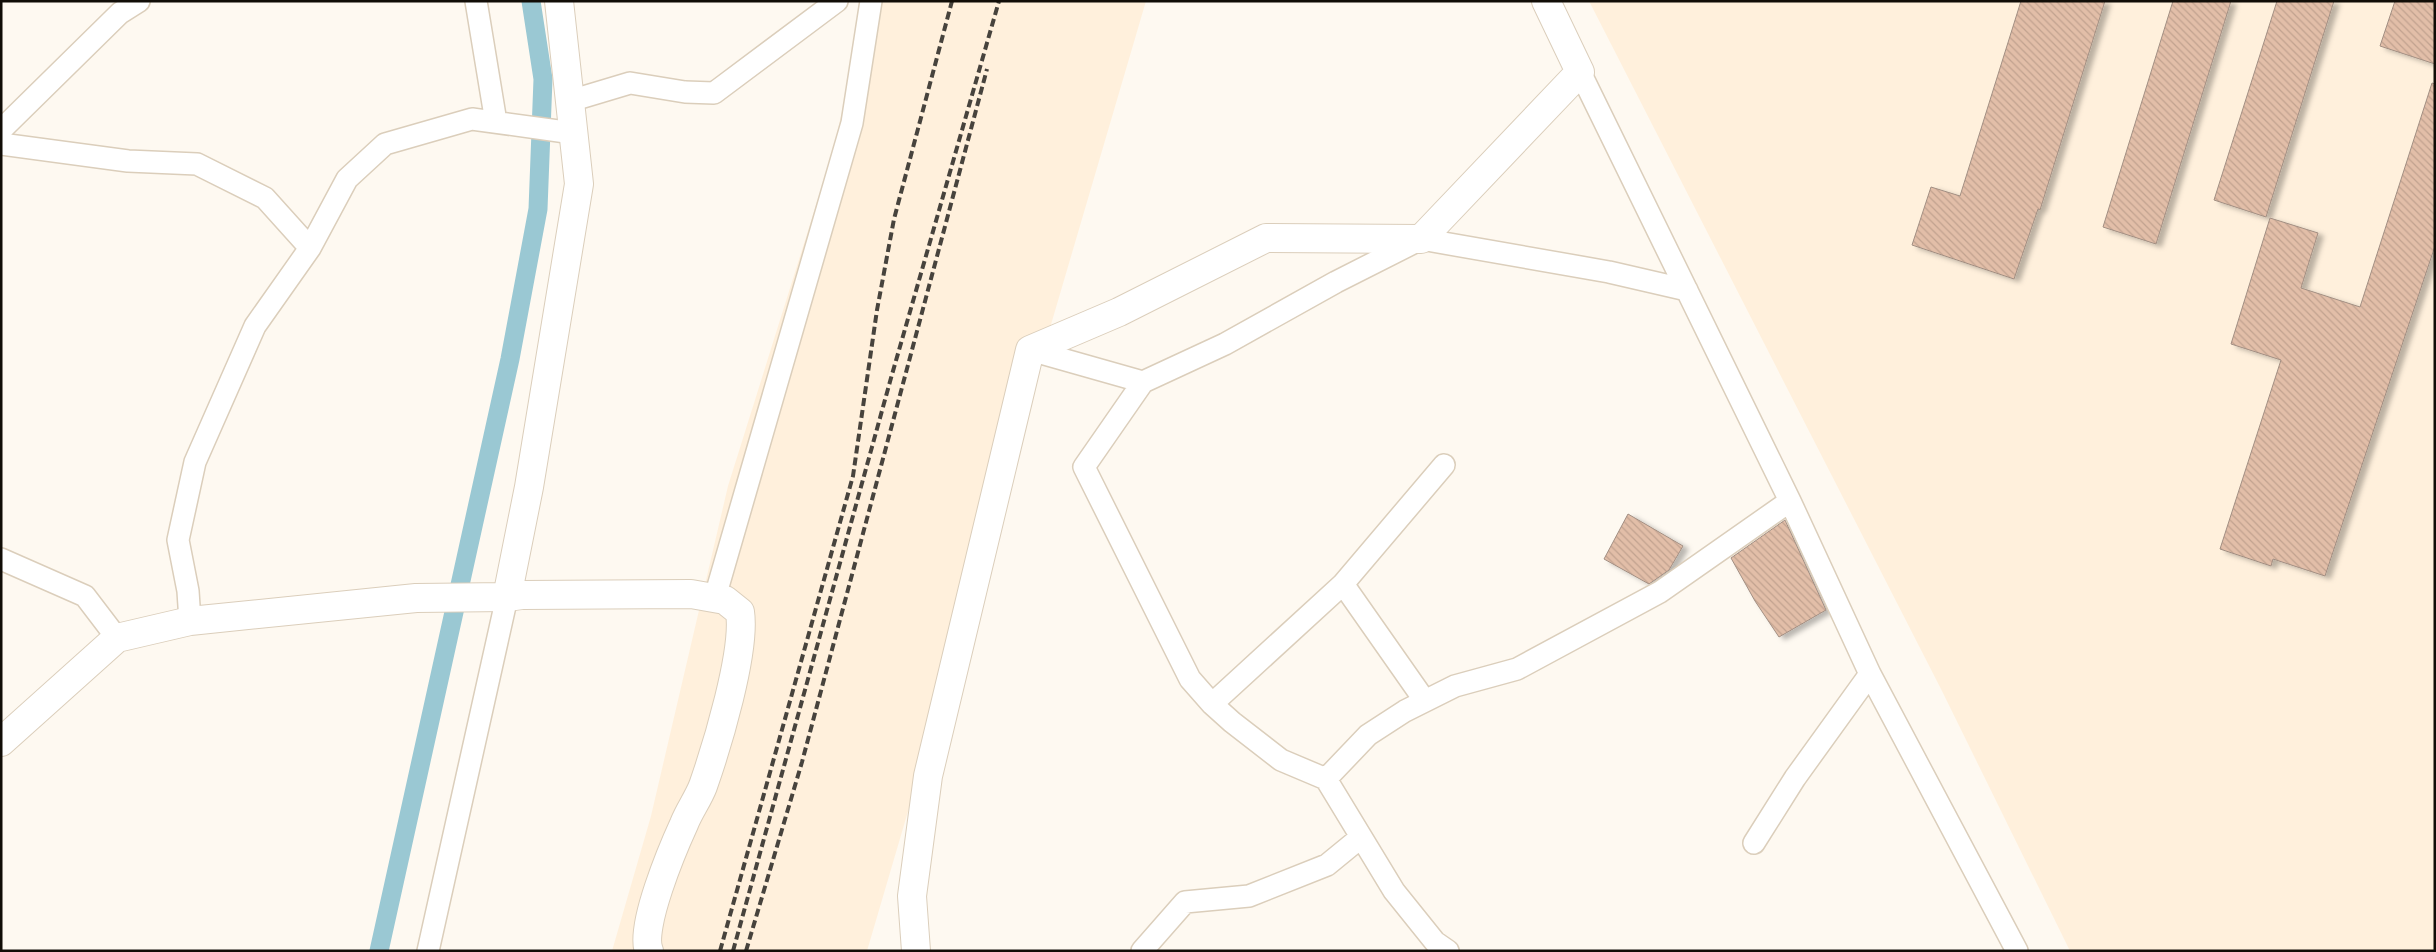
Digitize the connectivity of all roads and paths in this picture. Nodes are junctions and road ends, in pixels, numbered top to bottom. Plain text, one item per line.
1 (139, 1) edge
2 (476, 1) edge
3 (559, 1) edge
4 (837, 1) edge
5 (871, 1) edge
6 (1546, 1) edge
7 (1580, 72) junction
8 (570, 100) junction
9 (499, 123) junction
10 (1, 130) edge
11 (573, 133) junction
12 (1, 144) edge
13 (1421, 239) junction
14 (310, 248) junction
15 (1687, 290) junction
16 (1030, 350) junction
17 (1143, 382) junction
18 (1444, 465) dead end
19 (1790, 501) junction
20 (1, 560) edge
21 (1343, 584) junction
22 (506, 597) junction
23 (715, 597) junction
24 (190, 621) junction
25 (117, 638) junction
26 (1870, 674) junction
27 (1425, 701) junction
28 (1212, 704) junction
29 (1, 742) edge
30 (1326, 779) junction
31 (1360, 838) junction
32 (1754, 843) dead end
33 (428, 951) edge
34 (649, 951) edge
35 (916, 951) edge
36 (1142, 951) edge
37 (1448, 951) edge
38 (2017, 951) edge

1 - 10 street
2 - 9 street
3 - 8 street
4 - 8 street
5 - 23 street
6 - 7 street
7 - 13 street
7 - 15 street
8 - 11 street
9 - 11 street
9 - 14 street
11 - 22 street
12 - 14 street
13 - 15 street
13 - 16 street
13 - 17 street
14 - 24 street
15 - 19 street
16 - 17 street
16 - 35 street
17 - 28 street
18 - 21 street
19 - 26 street
19 - 27 street
20 - 25 street
21 - 27 street
21 - 28 street
22 - 23 street
22 - 24 street
22 - 33 street
23 - 34 street
24 - 25 street
25 - 29 street
26 - 32 street
26 - 38 street
27 - 30 street
28 - 30 street
30 - 31 street
31 - 36 street
31 - 37 street

